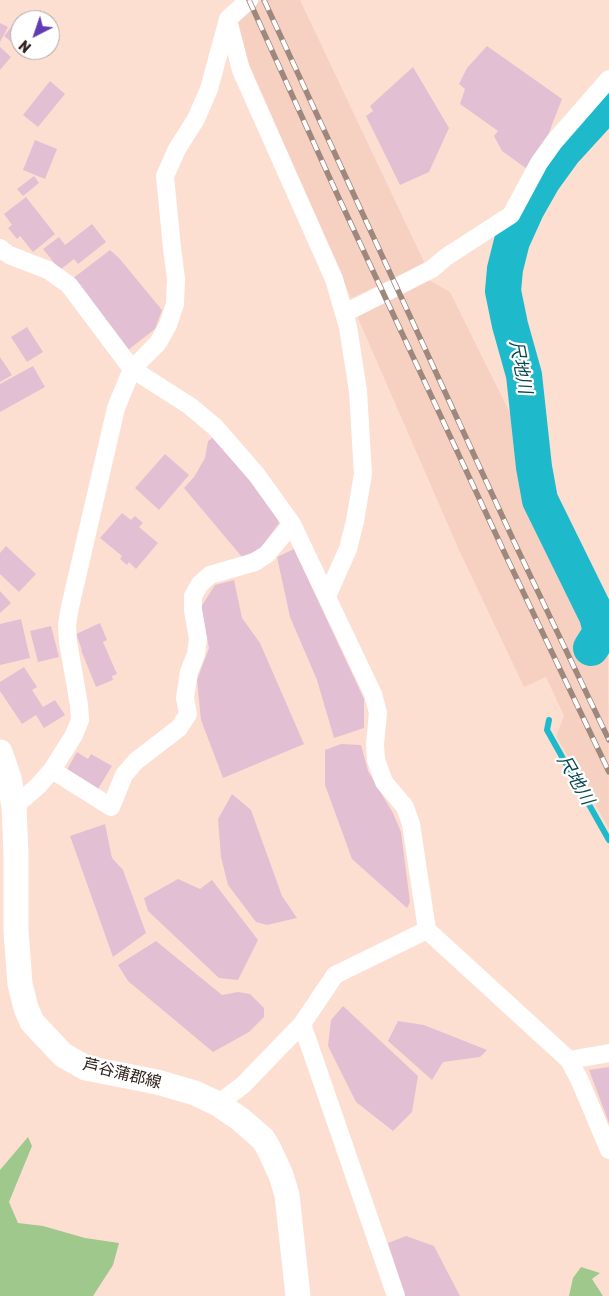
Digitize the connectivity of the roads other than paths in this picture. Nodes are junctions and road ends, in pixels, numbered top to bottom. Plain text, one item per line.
1 (249, 0) edge
2 (228, 19) junction
3 (609, 79) edge
4 (0, 248) edge
5 (344, 313) junction
6 (132, 369) junction
7 (292, 524) junction
8 (327, 596) junction
9 (0, 752) edge
10 (52, 770) junction
11 (14, 807) junction
12 (427, 930) junction
13 (302, 1024) junction
14 (609, 1053) edge
15 (569, 1060) junction
16 (218, 1104) junction
17 (609, 1150) edge
18 (298, 1296) edge
19 (396, 1296) edge

1 - 2 street
2 - 5 street
2 - 6 street
3 - 5 street
4 - 6 street
5 - 8 street
6 - 7 street
6 - 10 street
7 - 8 street
7 - 10 street
8 - 12 street
9 - 11 main road, 芦谷蒲郡線
10 - 11 street
11 - 16 main road, 芦谷蒲郡線
12 - 13 street
12 - 15 street
13 - 16 street
13 - 19 street
14 - 15 street
15 - 17 street
16 - 18 main road, 芦谷蒲郡線

